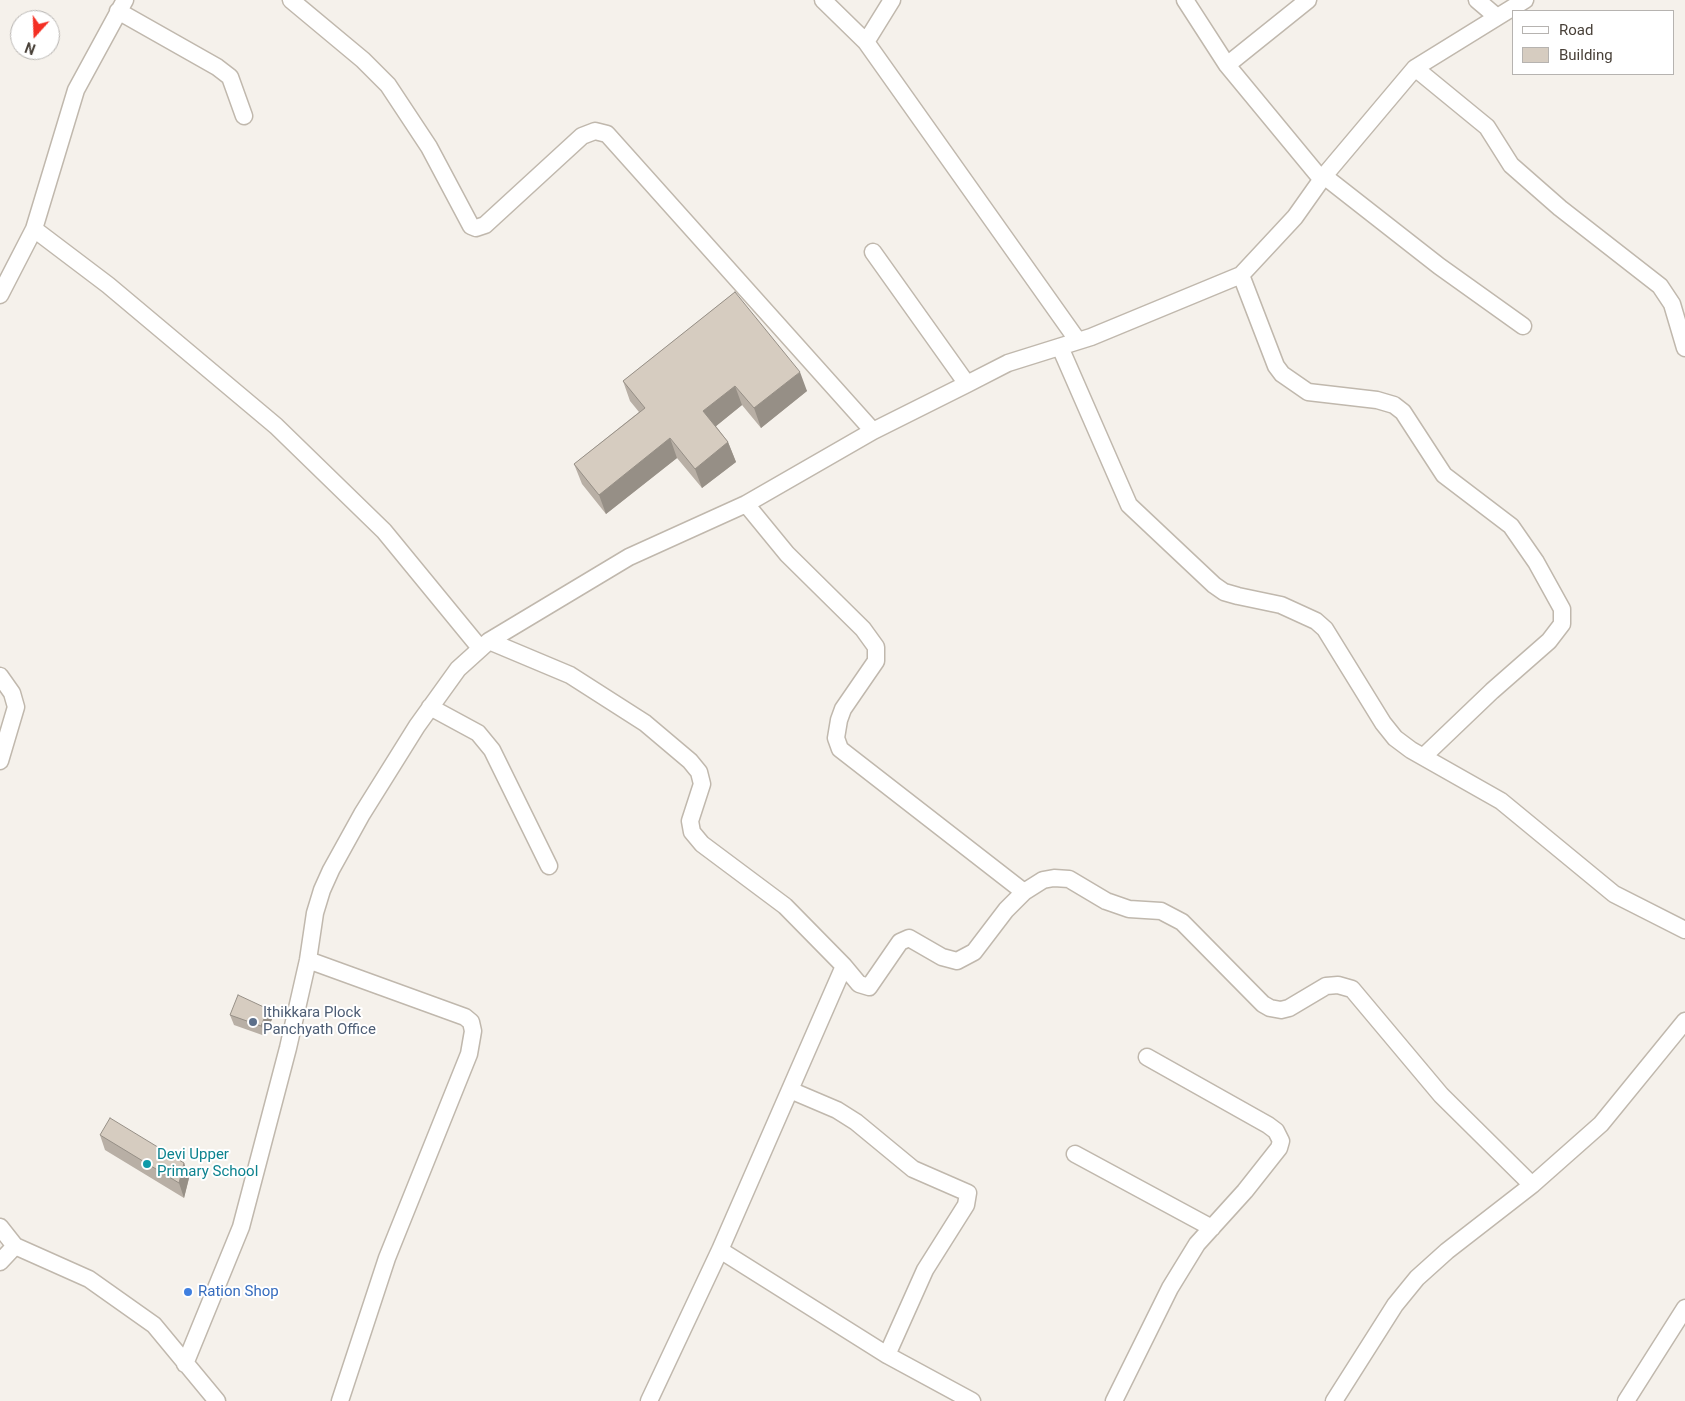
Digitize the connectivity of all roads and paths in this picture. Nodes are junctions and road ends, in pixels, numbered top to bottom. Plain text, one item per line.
1 (291, 0) edge
2 (823, 0) edge
3 (892, 0) edge
4 (1185, 0) edge
5 (1308, 0) edge
6 (1477, 0) edge
7 (1525, 0) edge
8 (122, 6) edge
9 (1497, 17) junction
10 (866, 42) junction
11 (1226, 65) junction
12 (1415, 68) junction
13 (244, 116) dead end
14 (1323, 178) junction
15 (34, 229) junction
16 (873, 252) dead end
17 (1241, 275) junction
18 (0, 296) edge
19 (1523, 326) dead end
20 (1078, 341) junction
21 (1060, 346) junction
22 (1685, 348) edge
23 (966, 384) junction
24 (873, 431) junction
25 (746, 504) junction
26 (484, 645) junction
27 (0, 676) edge
28 (430, 706) junction
29 (1424, 756) junction
30 (0, 761) edge
31 (549, 866) dead end
32 (1024, 892) junction
33 (1685, 930) edge
34 (308, 960) junction
35 (844, 966) junction
36 (1685, 1021) edge
37 (1147, 1057) dead end
38 (790, 1090) junction
39 (1075, 1154) dead end
40 (1532, 1185) junction
41 (0, 1227) edge
42 (1212, 1228) junction
43 (15, 1246) junction
44 (720, 1250) junction
45 (0, 1262) edge
46 (1685, 1308) edge
47 (887, 1356) junction
48 (185, 1364) junction
49 (963, 1399) edge
50 (217, 1401) edge
51 (340, 1401) edge
52 (649, 1401) edge
53 (1114, 1401) edge
54 (1334, 1401) edge
55 (1626, 1401) edge

1 - 24 street
2 - 10 street
3 - 10 street
4 - 11 street
5 - 11 street
6 - 9 street
7 - 9 street
8 - 13 street
8 - 15 street
9 - 12 street
10 - 20 street
11 - 14 street
12 - 14 street
12 - 22 street
14 - 17 street
14 - 19 street
15 - 18 street
15 - 26 street
16 - 23 street
17 - 20 street
17 - 29 street
20 - 21 street
21 - 23 street
21 - 29 street
23 - 24 street
24 - 25 street
25 - 26 street
25 - 32 street
26 - 28 street
26 - 35 street
27 - 30 street
28 - 31 street
28 - 34 street
29 - 33 street
32 - 35 street
32 - 40 street
34 - 48 street
34 - 51 street
35 - 38 street
36 - 40 street
37 - 42 street
38 - 44 street
38 - 47 street
39 - 42 street
40 - 54 street
41 - 43 street
42 - 53 street
43 - 45 street
43 - 48 street
44 - 47 street
44 - 52 street
46 - 55 street
47 - 49 street
48 - 50 street

